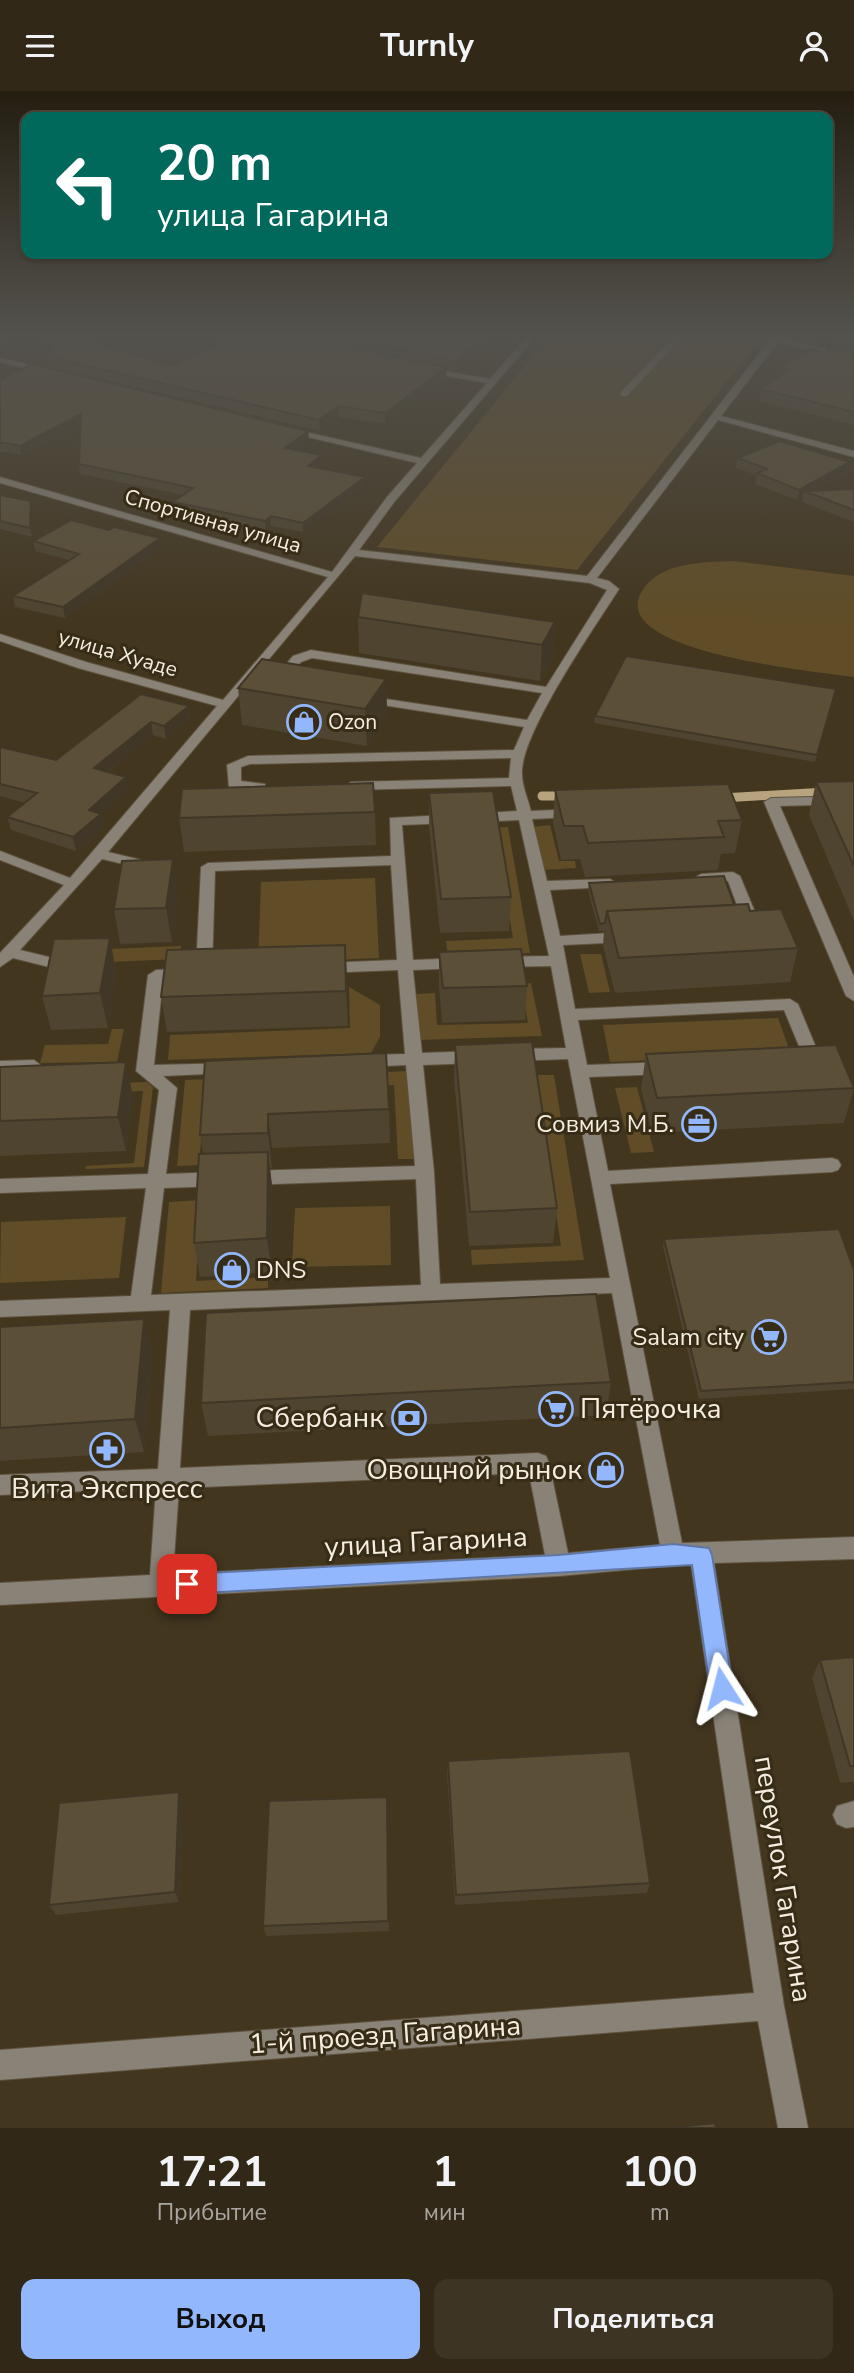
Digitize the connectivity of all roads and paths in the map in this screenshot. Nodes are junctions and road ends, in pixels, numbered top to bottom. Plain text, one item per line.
1 (290, 430) edge
2 (452, 430) edge
3 (705, 430) edge
4 (764, 430) edge
5 (854, 454) edge
6 (425, 462) junction
7 (0, 480) edge
8 (352, 552) junction
9 (335, 576) junction
10 (590, 580) junction
11 (0, 637) edge
12 (292, 686) edge
13 (550, 691) junction
14 (345, 695) edge
15 (226, 705) junction
16 (533, 725) junction
17 (517, 754) junction
18 (517, 782) junction
19 (340, 786) edge
20 (272, 787) edge
21 (854, 800) edge
22 (592, 812) edge
23 (525, 815) junction
24 (99, 854) junction
25 (0, 855) edge
26 (398, 860) junction
27 (166, 870) edge
28 (679, 879) edge
29 (624, 882) edge
30 (74, 884) junction
31 (542, 886) junction
32 (741, 931) edge
33 (648, 936) edge
34 (554, 941) junction
35 (5, 957) edge
36 (558, 961) junction
37 (405, 964) junction
38 (89, 965) edge
39 (311, 968) edge
40 (854, 996) edge
41 (567, 1015) junction
42 (575, 1053) junction
43 (413, 1059) junction
44 (346, 1062) edge
45 (786, 1063) edge
46 (34, 1066) edge
47 (252, 1066) edge
48 (0, 1067) edge
49 (690, 1067) edge
50 (145, 1071) junction
51 (579, 1071) junction
52 (832, 1165) dead end
53 (425, 1172) junction
54 (600, 1178) junction
55 (158, 1181) junction
56 (0, 1186) edge
57 (621, 1285) junction
58 (431, 1292) junction
59 (180, 1303) junction
60 (140, 1304) junction
61 (0, 1309) edge
62 (168, 1478) junction
63 (0, 1485) edge
64 (854, 1548) edge
65 (673, 1554) junction
66 (701, 1555) junction
67 (559, 1565) junction
68 (161, 1585) junction
69 (0, 1594) edge
70 (770, 2006) junction
71 (0, 2065) edge
72 (793, 2128) edge

1 - 6 street
2 - 6 street
3 - 10 street
4 - 5 street
6 - 8 street
7 - 9 street, Спортивная улица
8 - 9 street
8 - 10 street
9 - 15 street
10 - 13 street
11 - 15 street, улица Хуаде
12 - 13 street
13 - 16 street
14 - 16 street
15 - 24 street
16 - 17 street
17 - 18 street
17 - 20 street
18 - 19 street
18 - 23 street
21 - 40 street
22 - 23 street
23 - 26 street
23 - 31 street
24 - 27 street
24 - 30 street
25 - 30 street
26 - 37 street
26 - 50 street
28 - 32 street
29 - 31 street
30 - 35 street
31 - 34 street
33 - 34 street
34 - 36 street
35 - 38 street
36 - 37 street
36 - 41 street
37 - 39 street
37 - 43 street
41 - 42 street
41 - 45 street
42 - 43 street
42 - 51 street
43 - 44 street
43 - 53 street
46 - 48 street
47 - 50 street
49 - 51 street
50 - 55 street
51 - 54 street
52 - 54 street
53 - 55 street
53 - 58 street
54 - 57 street
55 - 56 street
55 - 60 street
57 - 58 street
57 - 65 street
58 - 59 street
59 - 60 street
59 - 62 street
60 - 61 street
62 - 63 street
62 - 67 street
62 - 68 street
64 - 66 street, улица Гагарина
65 - 66 street, улица Гагарина
65 - 67 street, улица Гагарина
66 - 70 street, переулок Гагарина
67 - 68 street, улица Гагарина
68 - 69 street, улица Гагарина
70 - 71 street, 1-й проезд Гагарина
70 - 72 street, переулок Гагарина

